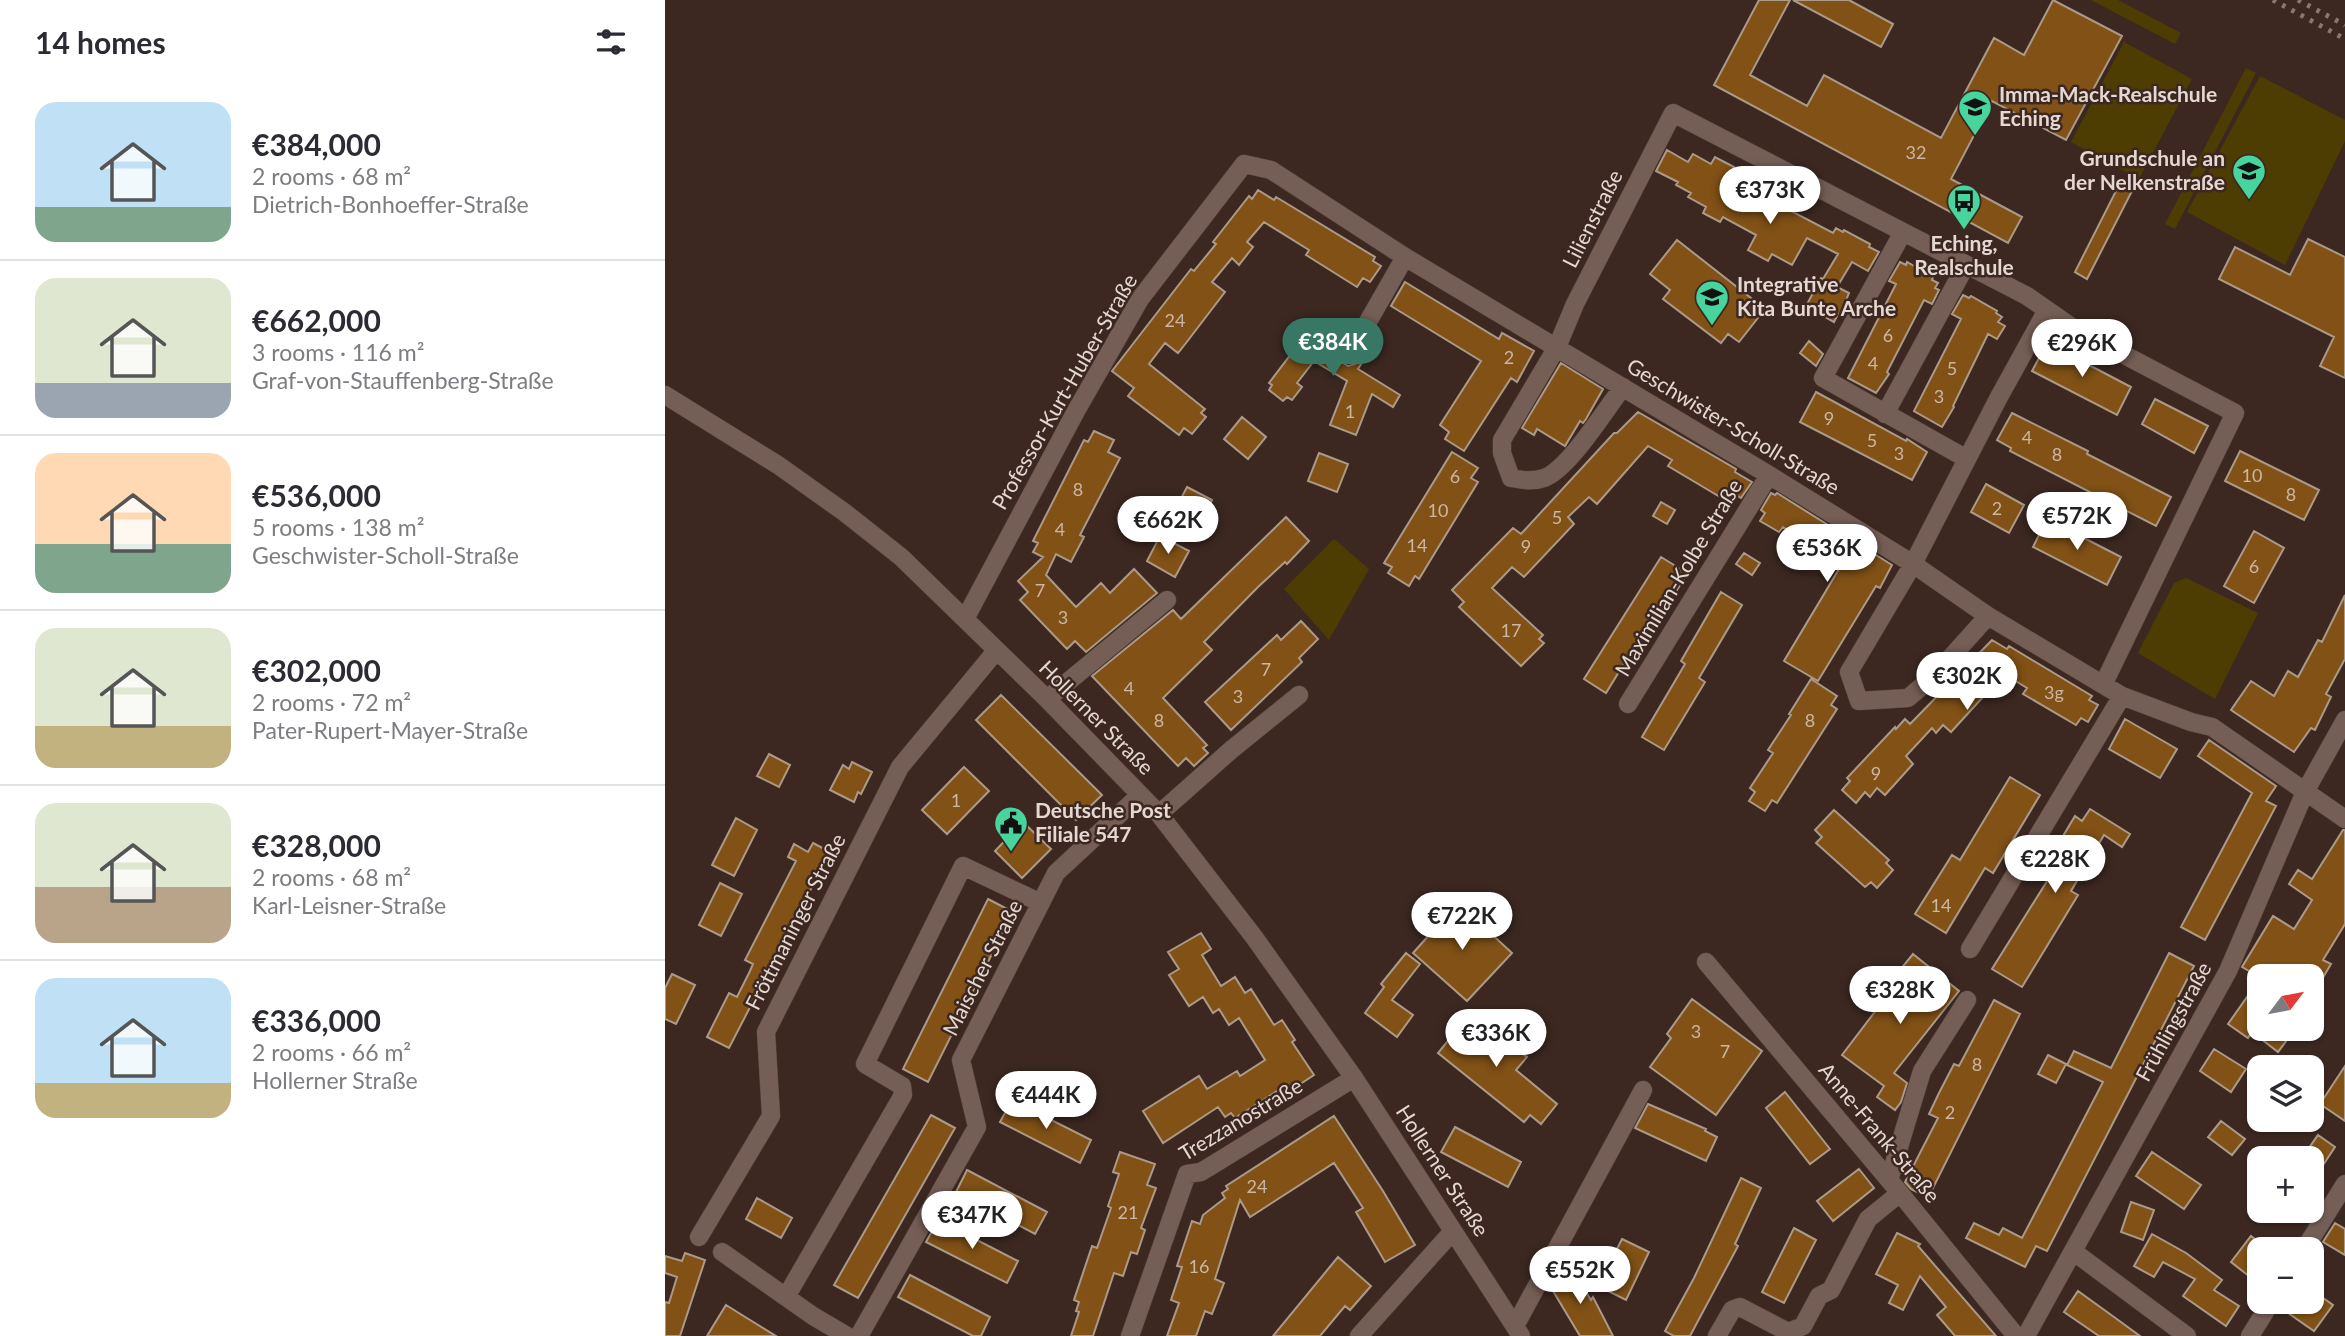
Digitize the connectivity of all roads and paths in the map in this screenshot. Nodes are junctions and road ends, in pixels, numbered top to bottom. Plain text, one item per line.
1 (1244, 164) joint
2 (1903, 232) junction
3 (1405, 257) junction
4 (1966, 265) junction
5 (2047, 310) junction
6 (1557, 347) junction
7 (1349, 355) dead end
8 (1623, 387) junction
9 (665, 395) edge
10 (1885, 414) junction
11 (1967, 458) junction
12 (1769, 475) junction
13 (1913, 564) junction
14 (1167, 600) dead end
15 (1988, 617) junction
16 (965, 619) junction
17 (996, 651) junction
18 (2104, 683) junction
19 (1299, 695) dead end
20 (2122, 696) junction
21 (1047, 699) junction
22 (1628, 704) dead end
23 (2345, 720) edge
24 (2305, 792) junction
25 (1140, 795) junction
26 (1159, 814) junction
27 (2345, 819) edge
28 (1041, 903) junction
29 (1969, 949) dead end
30 (1706, 962) dead end
31 (1967, 1000) dead end
32 (1354, 1078) junction
33 (1643, 1090) dead end
34 (2345, 1184) edge
35 (1895, 1186) junction
36 (1454, 1231) junction
37 (699, 1237) dead end
38 (2312, 1237) edge
39 (722, 1252) dead end
40 (2074, 1252) junction
41 (786, 1297) junction
42 (2264, 1314) edge
43 (1518, 1331) edge
44 (847, 1336) edge
45 (859, 1336) edge
46 (1130, 1336) edge
47 (1359, 1336) edge
48 (1717, 1336) edge
49 (2016, 1336) edge
50 (2026, 1336) edge
51 (2187, 1336) edge
52 (2250, 1336) edge

1 - 3 street, Geschwister-Scholl-Straße
1 - 16 street, Professor-Kurt-Huber-Straße
2 - 4 street
2 - 6 street, Lilienstraße
2 - 10 street
3 - 6 street, Geschwister-Scholl-Straße
3 - 7 street
4 - 5 street
4 - 10 street
5 - 11 street
5 - 18 street
6 - 8 street, Geschwister-Scholl-Straße
6 - 8 street, Lilienstraße
8 - 12 street, Geschwister-Scholl-Straße
9 - 16 street, Hollerner Straße
10 - 11 street
11 - 13 street
12 - 13 street, Geschwister-Scholl-Straße
12 - 22 street, Maximilian-Kolbe Straße
13 - 15 street, Geschwister-Scholl-Straße
13 - 15 street
14 - 21 street
15 - 18 street, Geschwister-Scholl-Straße
16 - 17 street, Hollerner Straße
17 - 21 street, Hollerner Straße
17 - 37 street, Fröttmaninger Straße
18 - 20 street, Geschwister-Scholl-Straße
19 - 26 street
20 - 24 street, Geschwister-Scholl-Straße
20 - 29 street
21 - 25 street, Hollerner Straße
23 - 24 street, Frühlingstraße
24 - 27 street, Geschwister-Scholl-Straße
24 - 40 street, Frühlingstraße
25 - 26 street, Hollerner Straße
25 - 28 street, Maischer Straße
26 - 32 street, Hollerner Straße
28 - 41 street
28 - 45 street, Maischer Straße
30 - 35 street, Anne-Frank-Straße
31 - 35 street
32 - 36 street, Hollerner Straße
32 - 46 street, Trezzanostraße
33 - 43 street
34 - 38 street
35 - 48 street
35 - 49 street, Anne-Frank-Straße
36 - 43 street, Hollerner Straße
36 - 47 street
39 - 41 street
40 - 50 street, Frühlingstraße
40 - 51 street
41 - 44 street
42 - 52 street

